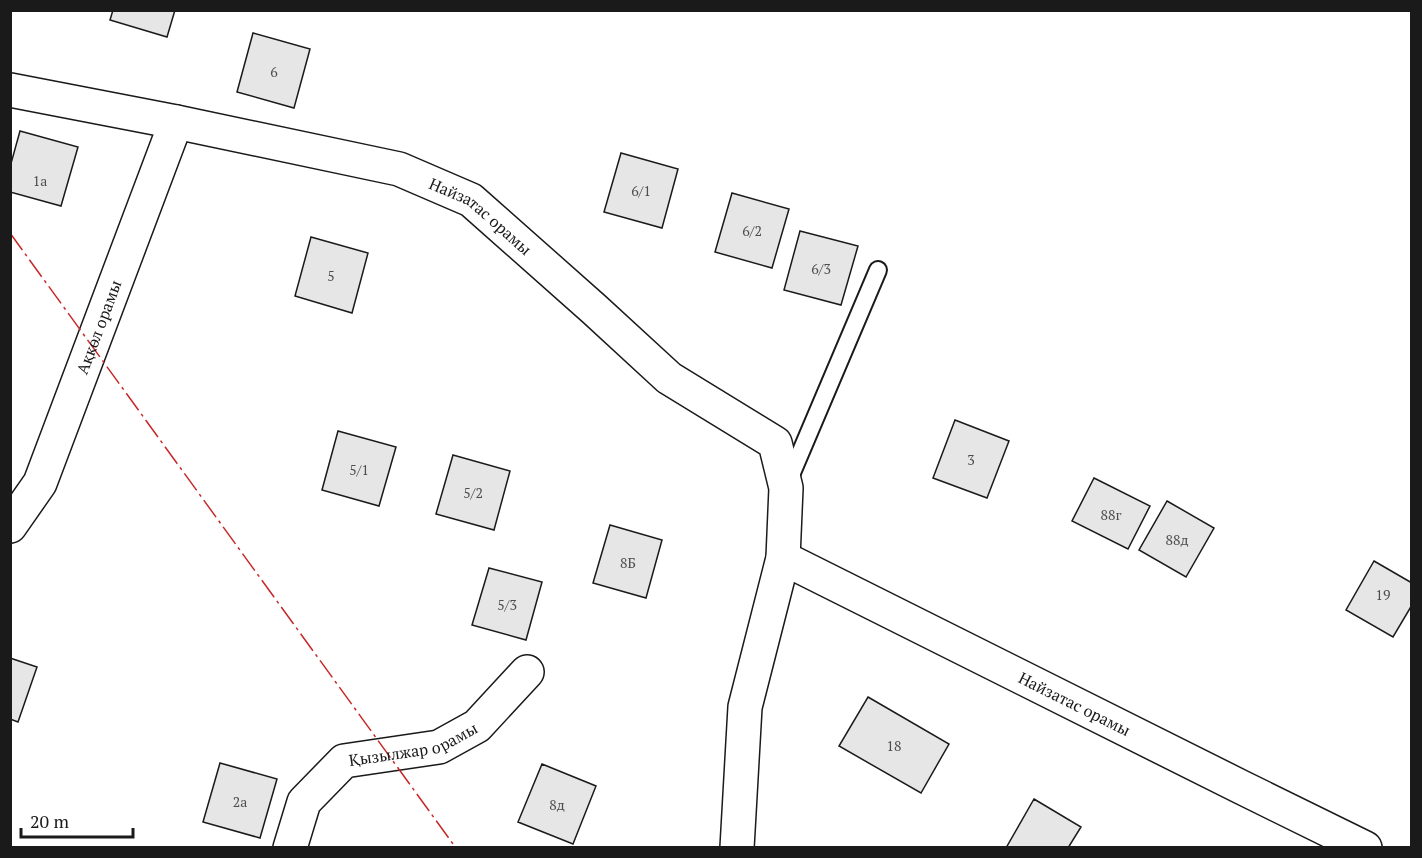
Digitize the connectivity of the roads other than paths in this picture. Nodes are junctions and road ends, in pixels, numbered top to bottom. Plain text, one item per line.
1 (10, 90) edge
2 (176, 122) junction
3 (878, 270) dead end
4 (786, 488) junction
5 (10, 526) edge
6 (783, 558) junction
7 (527, 672) dead end
8 (290, 848) edge
9 (737, 848) edge
10 (1365, 848) edge

1 - 2 street, Найзатас орамы
2 - 4 street, Найзатас орамы
2 - 5 street, Ақкөл орамы
3 - 4 lane
4 - 6 street, Найзатас орамы
6 - 9 street, Найзатас орамы
6 - 10 street, Найзатас орамы
7 - 8 street, Қызылжар орамы

